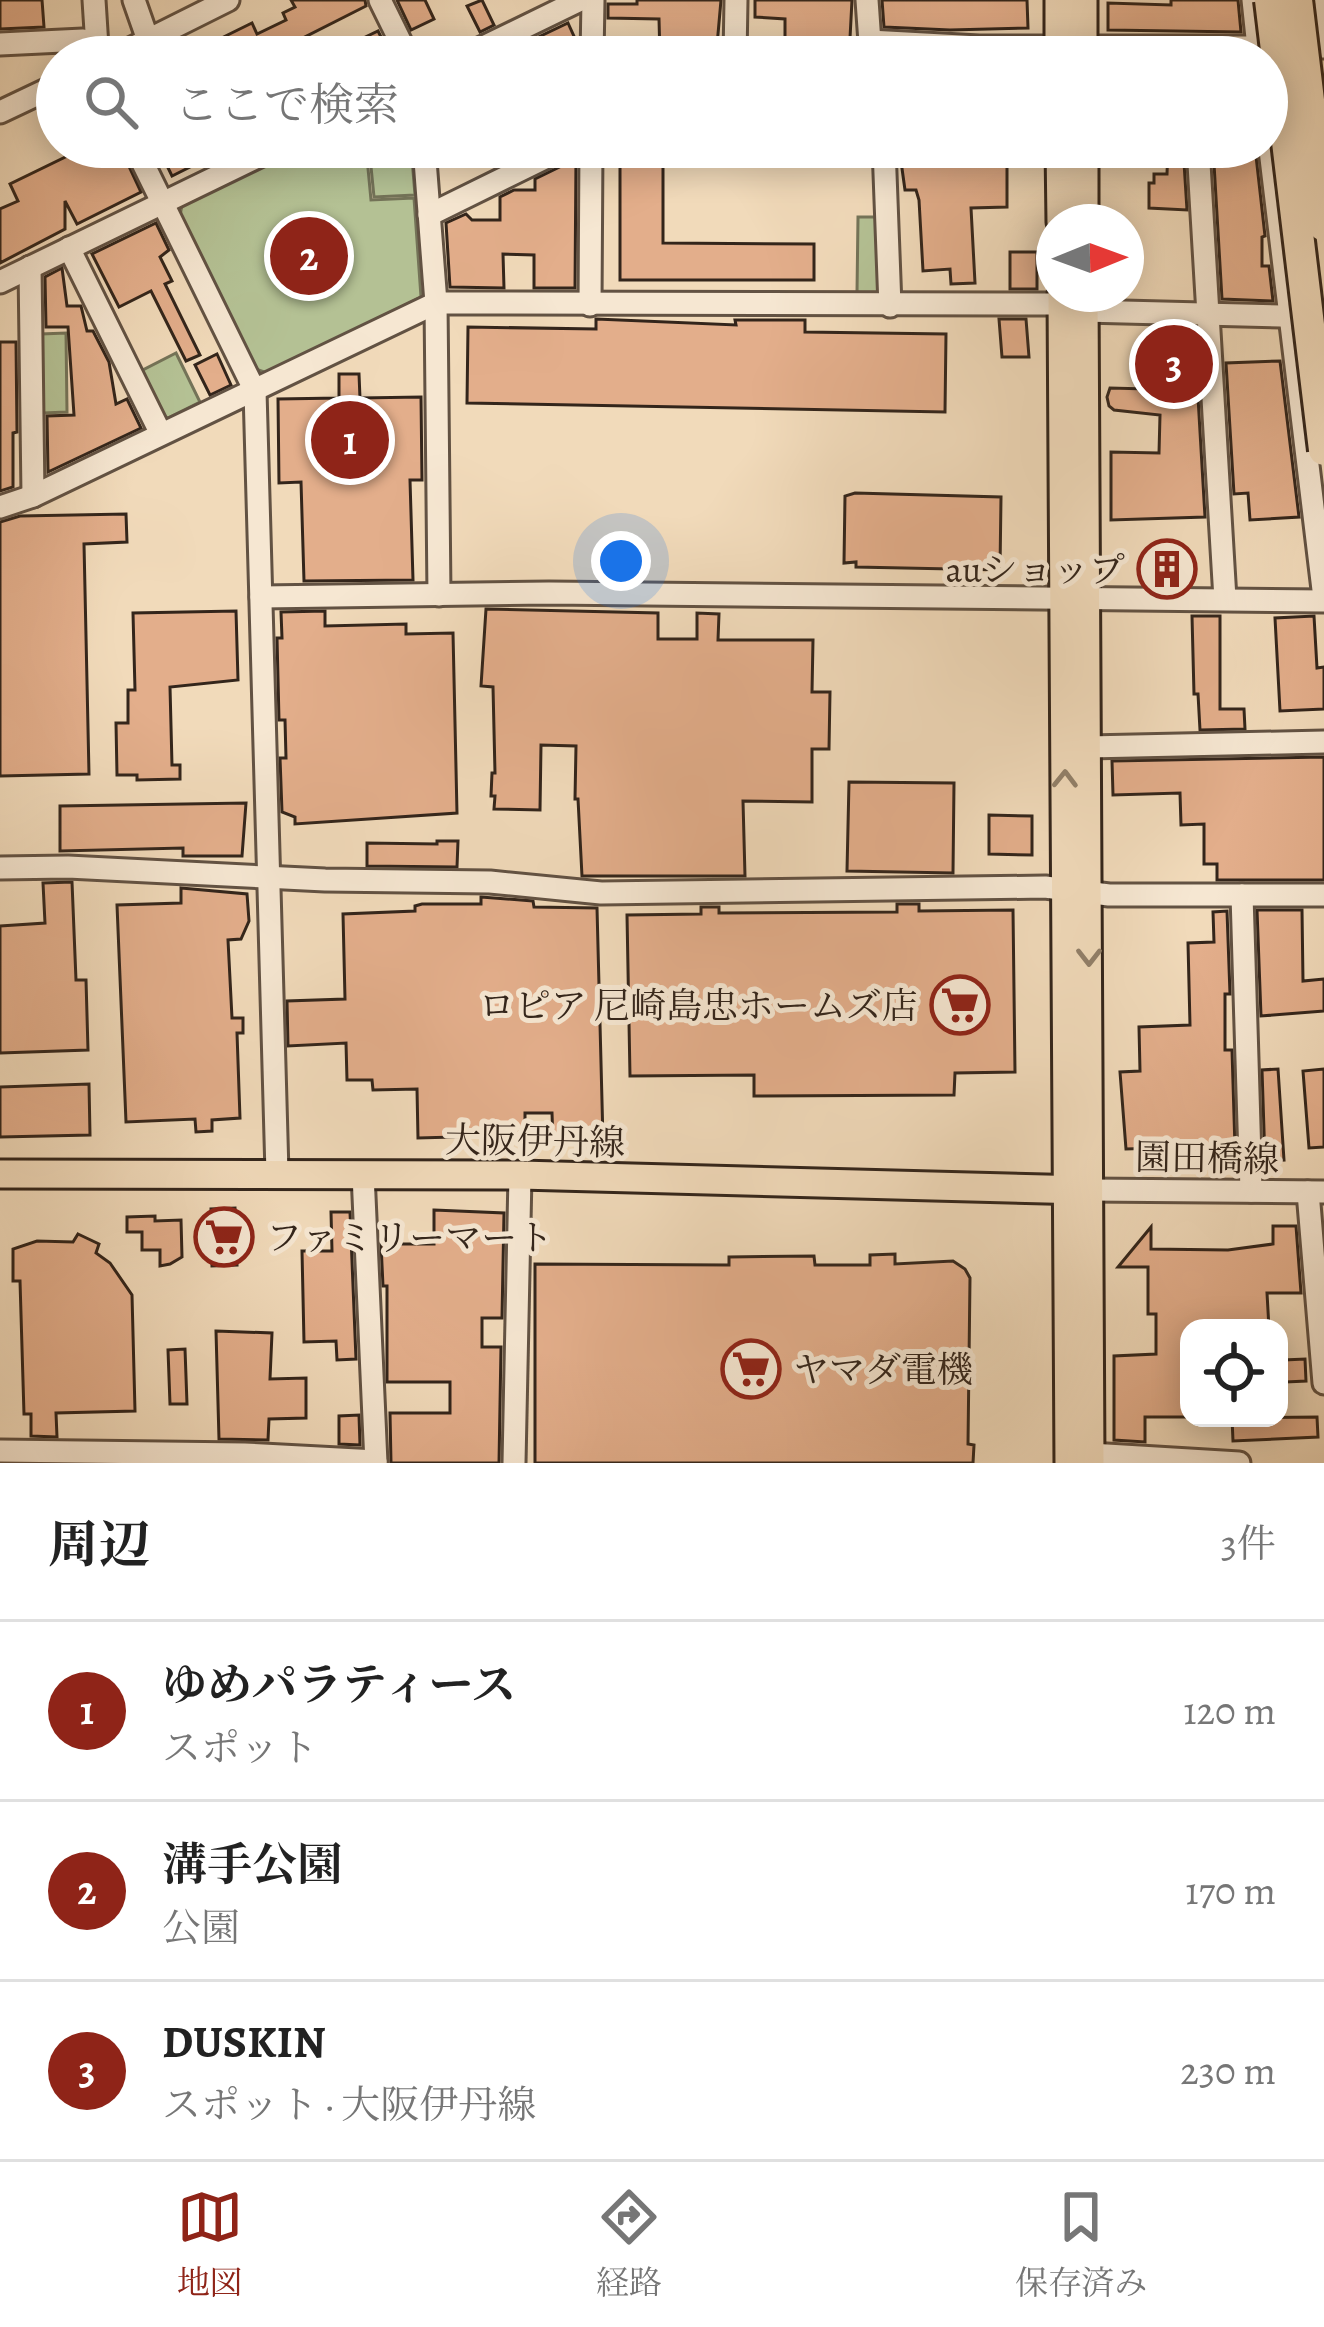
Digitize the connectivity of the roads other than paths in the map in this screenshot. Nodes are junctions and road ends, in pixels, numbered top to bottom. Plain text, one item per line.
1 (94, 0) edge
2 (134, 0) edge
3 (380, 0) edge
4 (580, 0) edge
5 (593, 0) edge
6 (736, 0) edge
7 (867, 0) edge
8 (1059, 0) edge
9 (1083, 0) edge
10 (1252, 0) edge
11 (1270, 0) edge
12 (1297, 0) edge
13 (1318, 0) edge
14 (224, 1) edge
15 (101, 36) edge
16 (147, 36) edge
17 (156, 36) edge
18 (398, 36) edge
19 (506, 36) edge
20 (592, 36) edge
21 (735, 36) edge
22 (869, 36) edge
23 (1067, 36) edge
24 (1075, 36) edge
25 (1257, 36) edge
26 (1274, 36) edge
27 (36, 42) edge
28 (0, 44) edge
29 (1324, 46) edge
30 (1288, 50) edge
31 (36, 95) edge
32 (0, 112) edge
33 (1288, 150) edge
34 (146, 168) edge
35 (234, 168) edge
36 (426, 168) edge
37 (524, 168) edge
38 (591, 168) edge
39 (885, 168) edge
40 (1060, 168) edge
41 (1084, 168) edge
42 (1199, 168) edge
43 (1272, 168) edge
44 (163, 202) junction
45 (1061, 204) edge
46 (1084, 204) edge
47 (429, 214) junction
48 (1324, 226) edge
49 (69, 248) junction
50 (30, 267) junction
51 (0, 282) edge
52 (1036, 302) edge
53 (436, 303) junction
54 (590, 304) junction
55 (890, 306) junction
56 (1144, 308) edge
57 (1073, 312) edge
58 (1208, 314) junction
59 (1289, 316) junction
60 (1324, 317) edge
61 (255, 390) junction
62 (161, 434) junction
63 (1324, 450) edge
64 (33, 496) junction
65 (0, 508) edge
66 (439, 595) junction
67 (261, 597) junction
68 (1225, 598) junction
69 (1076, 599) junction
70 (1324, 599) edge
71 (1324, 742) edge
72 (1088, 747) junction
73 (0, 868) edge
74 (269, 876) junction
75 (1075, 891) junction
76 (1242, 895) junction
77 (1324, 895) edge
78 (277, 1173) junction
79 (0, 1174) edge
80 (363, 1174) junction
81 (520, 1175) junction
82 (1079, 1190) junction
83 (1252, 1191) junction
84 (1316, 1192) edge
85 (1324, 1383) edge
86 (0, 1451) edge
87 (61, 1458) edge
88 (1083, 1460) edge
89 (376, 1462) edge
90 (514, 1463) edge
91 (1239, 1463) edge

1 - 15 street
2 - 16 street
3 - 18 street
4 - 19 street
5 - 20 street
6 - 21 street
7 - 22 street
8 - 23 main road
9 - 24 main road
10 - 25 street
11 - 26 highway, bridge
12 - 48 highway, bridge
13 - 29 street
14 - 17 street
27 - 28 street
29 - 30 street
31 - 32 street
33 - 63 highway, bridge
34 - 44 street
35 - 44 street
36 - 47 street
37 - 47 street
38 - 54 street
39 - 55 street
40 - 45 main road
41 - 46 main road
42 - 58 street
43 - 59 street
44 - 49 street
44 - 61 street
47 - 53 street
49 - 50 street
49 - 62 street
50 - 51 street
50 - 64 street
52 - 55 street
53 - 54 street
53 - 61 street
53 - 66 street
54 - 55 street
56 - 58 street
57 - 69 main road
58 - 59 street
58 - 68 street
59 - 60 street
59 - 70 street
61 - 62 street
61 - 67 street
62 - 64 street
64 - 65 street
66 - 67 street
66 - 69 street
67 - 74 street
68 - 69 street
68 - 70 street
69 - 72 main road
75 -> 69 main road
71 - 72 street
72 - 75 main road
73 - 74 street
74 - 75 street
74 - 78 street
75 - 76 street
75 - 82 main road
76 - 77 street
76 - 83 street
78 - 79 main road, 大阪伊丹線
78 - 80 main road, 大阪伊丹線
80 - 81 main road, 大阪伊丹線
80 - 89 street
81 - 82 main road, 大阪伊丹線
81 - 90 street
82 - 83 street, 園田橋線
82 - 88 main road
83 - 84 street, 園田橋線
84 - 85 street
86 - 87 street
87 - 89 street
88 - 91 street

